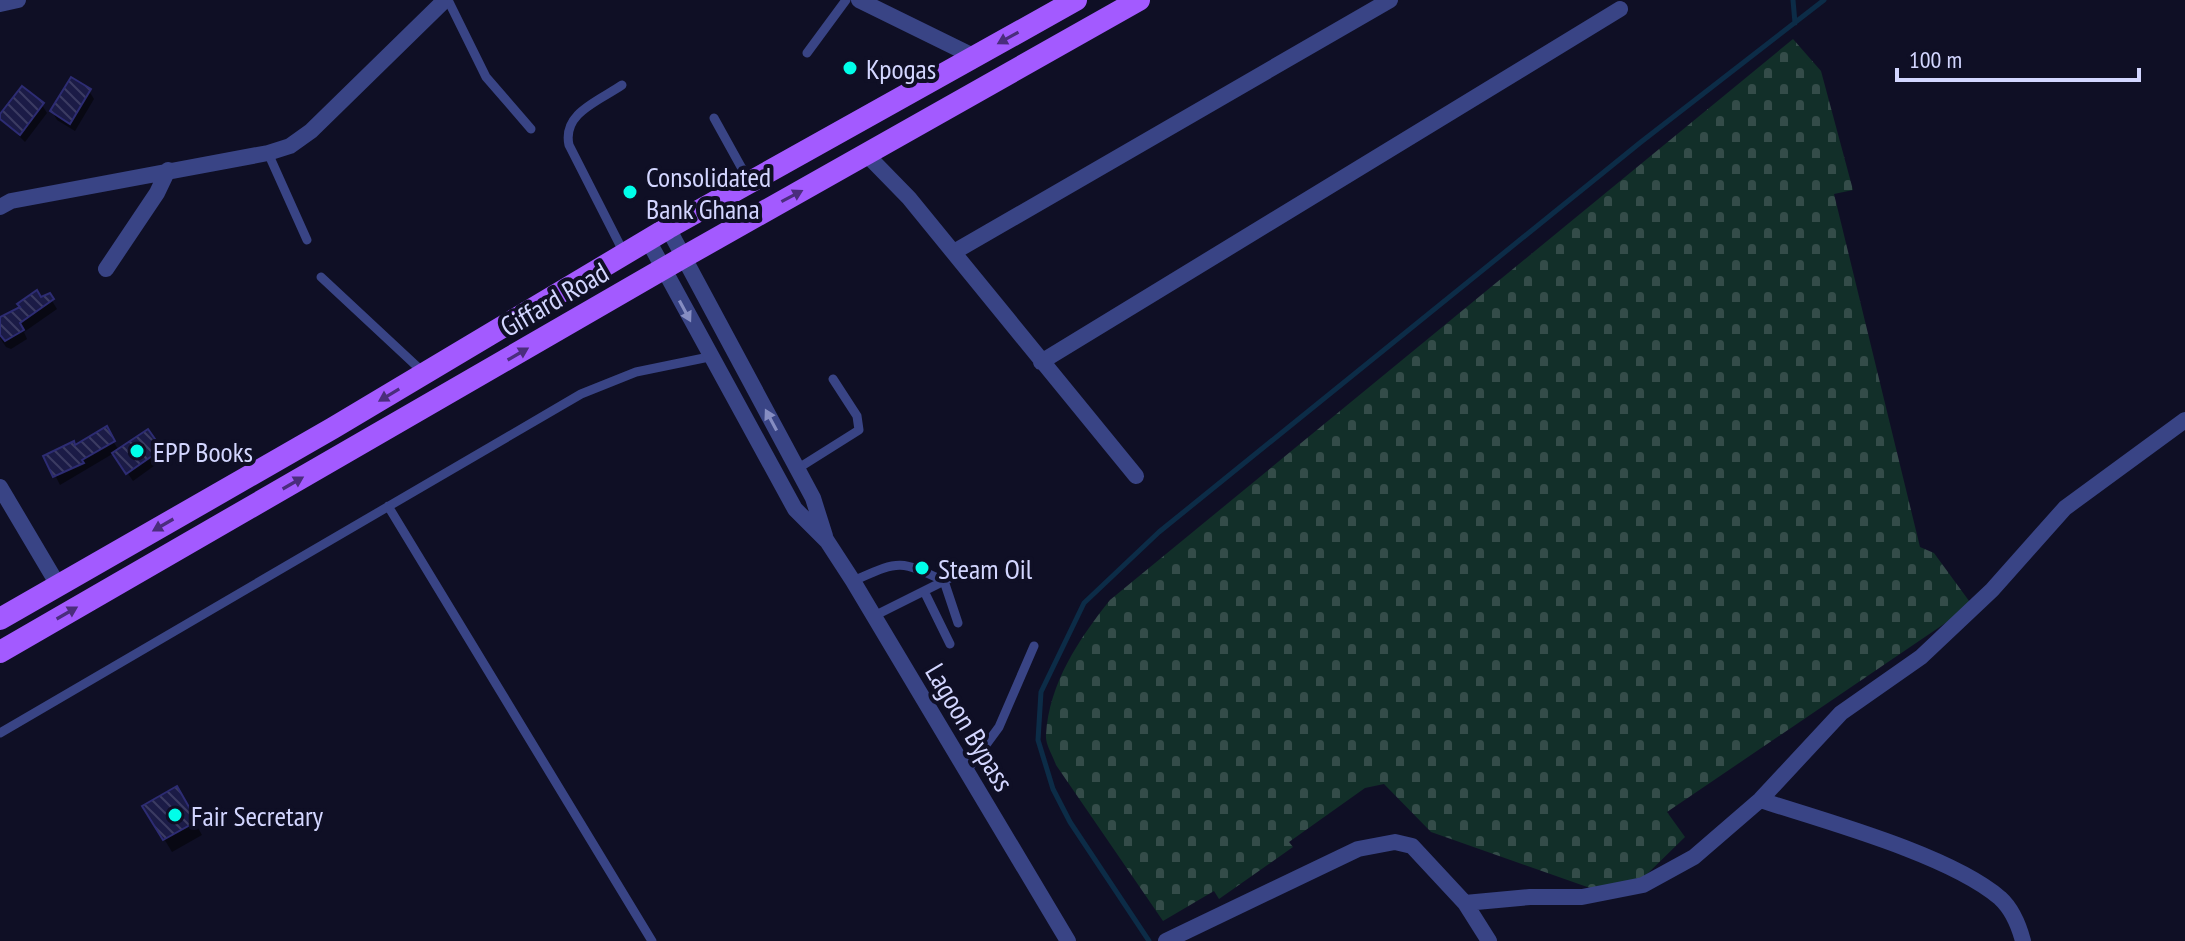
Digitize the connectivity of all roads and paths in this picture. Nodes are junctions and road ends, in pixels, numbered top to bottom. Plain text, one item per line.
1 (18, 0) edge
2 (447, 0) edge
3 (846, 0) edge
4 (859, 0) edge
5 (1076, 0) edge
6 (1139, 0) edge
7 (1390, 0) edge
8 (0, 4) edge
9 (1620, 9) dead end
10 (807, 53) dead end
11 (975, 57) junction
12 (622, 85) dead end
13 (714, 118) dead end
14 (531, 129) dead end
15 (268, 153) junction
16 (868, 156) junction
17 (168, 170) junction
18 (750, 183) junction
19 (0, 207) edge
20 (668, 228) junction
21 (307, 240) dead end
22 (649, 242) junction
23 (954, 252) junction
24 (625, 256) junction
25 (682, 258) junction
26 (106, 269) dead end
27 (663, 271) junction
28 (321, 277) dead end
29 (709, 357) junction
30 (1041, 362) junction
31 (425, 374) junction
32 (833, 379) dead end
33 (2185, 420) edge
34 (797, 469) junction
35 (1136, 476) dead end
36 (0, 487) edge
37 (388, 506) junction
38 (827, 541) junction
39 (964, 571) dead end
40 (853, 581) junction
41 (944, 581) junction
42 (58, 585) junction
43 (924, 591) junction
44 (874, 616) junction
45 (0, 619) edge
46 (958, 623) dead end
47 (950, 644) dead end
48 (1034, 646) dead end
49 (0, 652) edge
50 (0, 733) edge
51 (966, 772) junction
52 (1760, 800) junction
53 (1465, 903) junction
54 (652, 941) edge
55 (1068, 941) edge
56 (1166, 941) edge
57 (1489, 941) edge
58 (2023, 941) edge

1 - 8 street
2 - 14 lane
2 - 15 street
3 - 10 lane
4 - 11 street
5 -> 11 main road, Giffard Road
6 - 16 main road, Giffard Road
7 - 23 street
9 - 30 street
11 - 18 main road, Giffard Road
12 - 24 lane
13 - 18 lane
15 - 17 street
15 - 21 lane
16 - 23 street
25 -> 16 main road, Giffard Road
17 - 19 street
17 - 26 street
18 - 20 main road, Giffard Road
20 - 22 main road, Giffard Road
20 - 25 street, Lagoon Bypass
22 - 24 main road, Giffard Road
22 - 27 street, Lagoon Bypass
23 - 30 street
24 - 31 main road, Giffard Road
25 - 27 main road, Giffard Road
34 -> 25 street, Lagoon Bypass
27 -> 29 street, Lagoon Bypass
49 -> 27 main road, Giffard Road
28 - 31 lane
29 - 37 lane
29 - 38 street, Lagoon Bypass
30 - 35 street
31 -> 42 main road, Giffard Road
32 - 34 lane
33 - 52 street
34 - 38 street, Lagoon Bypass
36 - 42 street
37 - 50 lane
37 - 54 lane
38 - 40 street, Lagoon Bypass
39 - 41 lane
40 - 41 lane
40 - 44 street, Lagoon Bypass
41 - 43 lane
41 - 46 lane
42 - 45 main road, Giffard Road
43 - 44 lane
43 - 47 lane
44 - 51 street, Lagoon Bypass
48 - 51 lane
51 - 55 street, Lagoon Bypass
52 - 53 street
52 - 58 street
53 - 56 street
53 - 57 street

